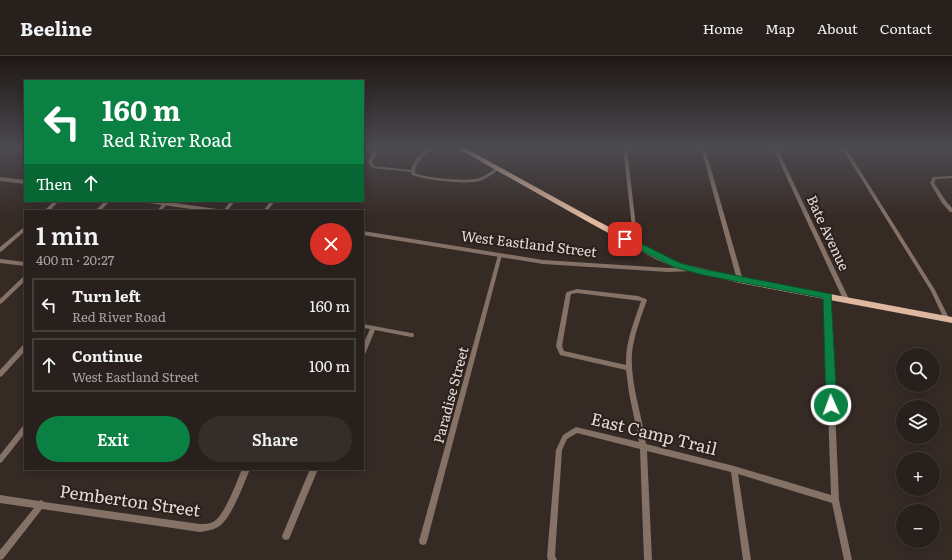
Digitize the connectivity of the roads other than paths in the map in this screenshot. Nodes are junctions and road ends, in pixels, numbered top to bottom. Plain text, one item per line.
1 (412, 171) edge
2 (494, 172) edge
3 (500, 172) edge
4 (628, 172) edge
5 (710, 172) edge
6 (786, 172) edge
7 (859, 172) edge
8 (952, 177) edge
9 (0, 179) edge
10 (24, 182) edge
11 (56, 202) edge
12 (107, 202) edge
13 (158, 202) edge
14 (232, 202) edge
15 (272, 202) edge
16 (166, 203) junction
17 (175, 203) edge
18 (47, 210) edge
19 (98, 210) edge
20 (160, 210) edge
21 (204, 210) edge
22 (226, 210) edge
23 (266, 210) edge
24 (952, 211) edge
25 (24, 230) edge
26 (364, 233) edge
27 (636, 245) junction
28 (0, 250) edge
29 (500, 255) junction
30 (0, 261) edge
31 (24, 264) edge
32 (693, 269) junction
33 (24, 279) edge
34 (740, 280) junction
35 (827, 296) junction
36 (846, 299) junction
37 (0, 302) edge
38 (949, 319) edge
39 (364, 326) edge
40 (373, 328) junction
41 (411, 335) dead end
42 (24, 347) edge
43 (364, 350) edge
44 (630, 368) junction
45 (0, 374) edge
46 (24, 429) edge
47 (643, 446) junction
48 (0, 460) edge
49 (734, 469) junction
50 (246, 470) edge
51 (314, 470) edge
52 (0, 499) edge
53 (835, 500) junction
54 (41, 504) junction
55 (286, 536) dead end
56 (423, 540) dead end
57 (0, 556) edge
58 (553, 560) edge
59 (648, 560) edge
60 (746, 560) edge
61 (848, 560) edge

1 - 2 street
3 - 27 main road, West Eastland Street
4 - 27 street
5 - 34 street
6 - 36 street, Bate Avenue
7 - 38 street
8 - 24 street
9 - 10 street
11 - 18 street
12 - 19 street
13 - 16 street
14 - 22 street
15 - 23 street
16 - 17 street
16 - 20 street
17 - 21 street
25 - 28 street
26 - 29 street, West Eastland Street
27 - 32 main road, West Eastland Street
29 - 32 street, West Eastland Street
29 - 56 street, Paradise Street
30 - 31 street
32 - 34 main road, West Eastland Street
33 - 37 street
34 - 35 main road, West Eastland Street
35 - 36 main road, West Eastland Street
35 - 53 street
36 - 38 main road, West Eastland Street
39 - 40 street
40 - 41 street
40 - 43 street
42 - 45 street
44 - 44 street
44 - 47 street
46 - 48 street
47 - 49 street, East Camp Trail
47 - 58 street, East Camp Trail
47 - 59 street
49 - 53 street, East Camp Trail
49 - 60 street
50 - 54 street, Pemberton Street
51 - 55 street
52 - 54 street, Pemberton Street
53 - 61 street
54 - 57 street

